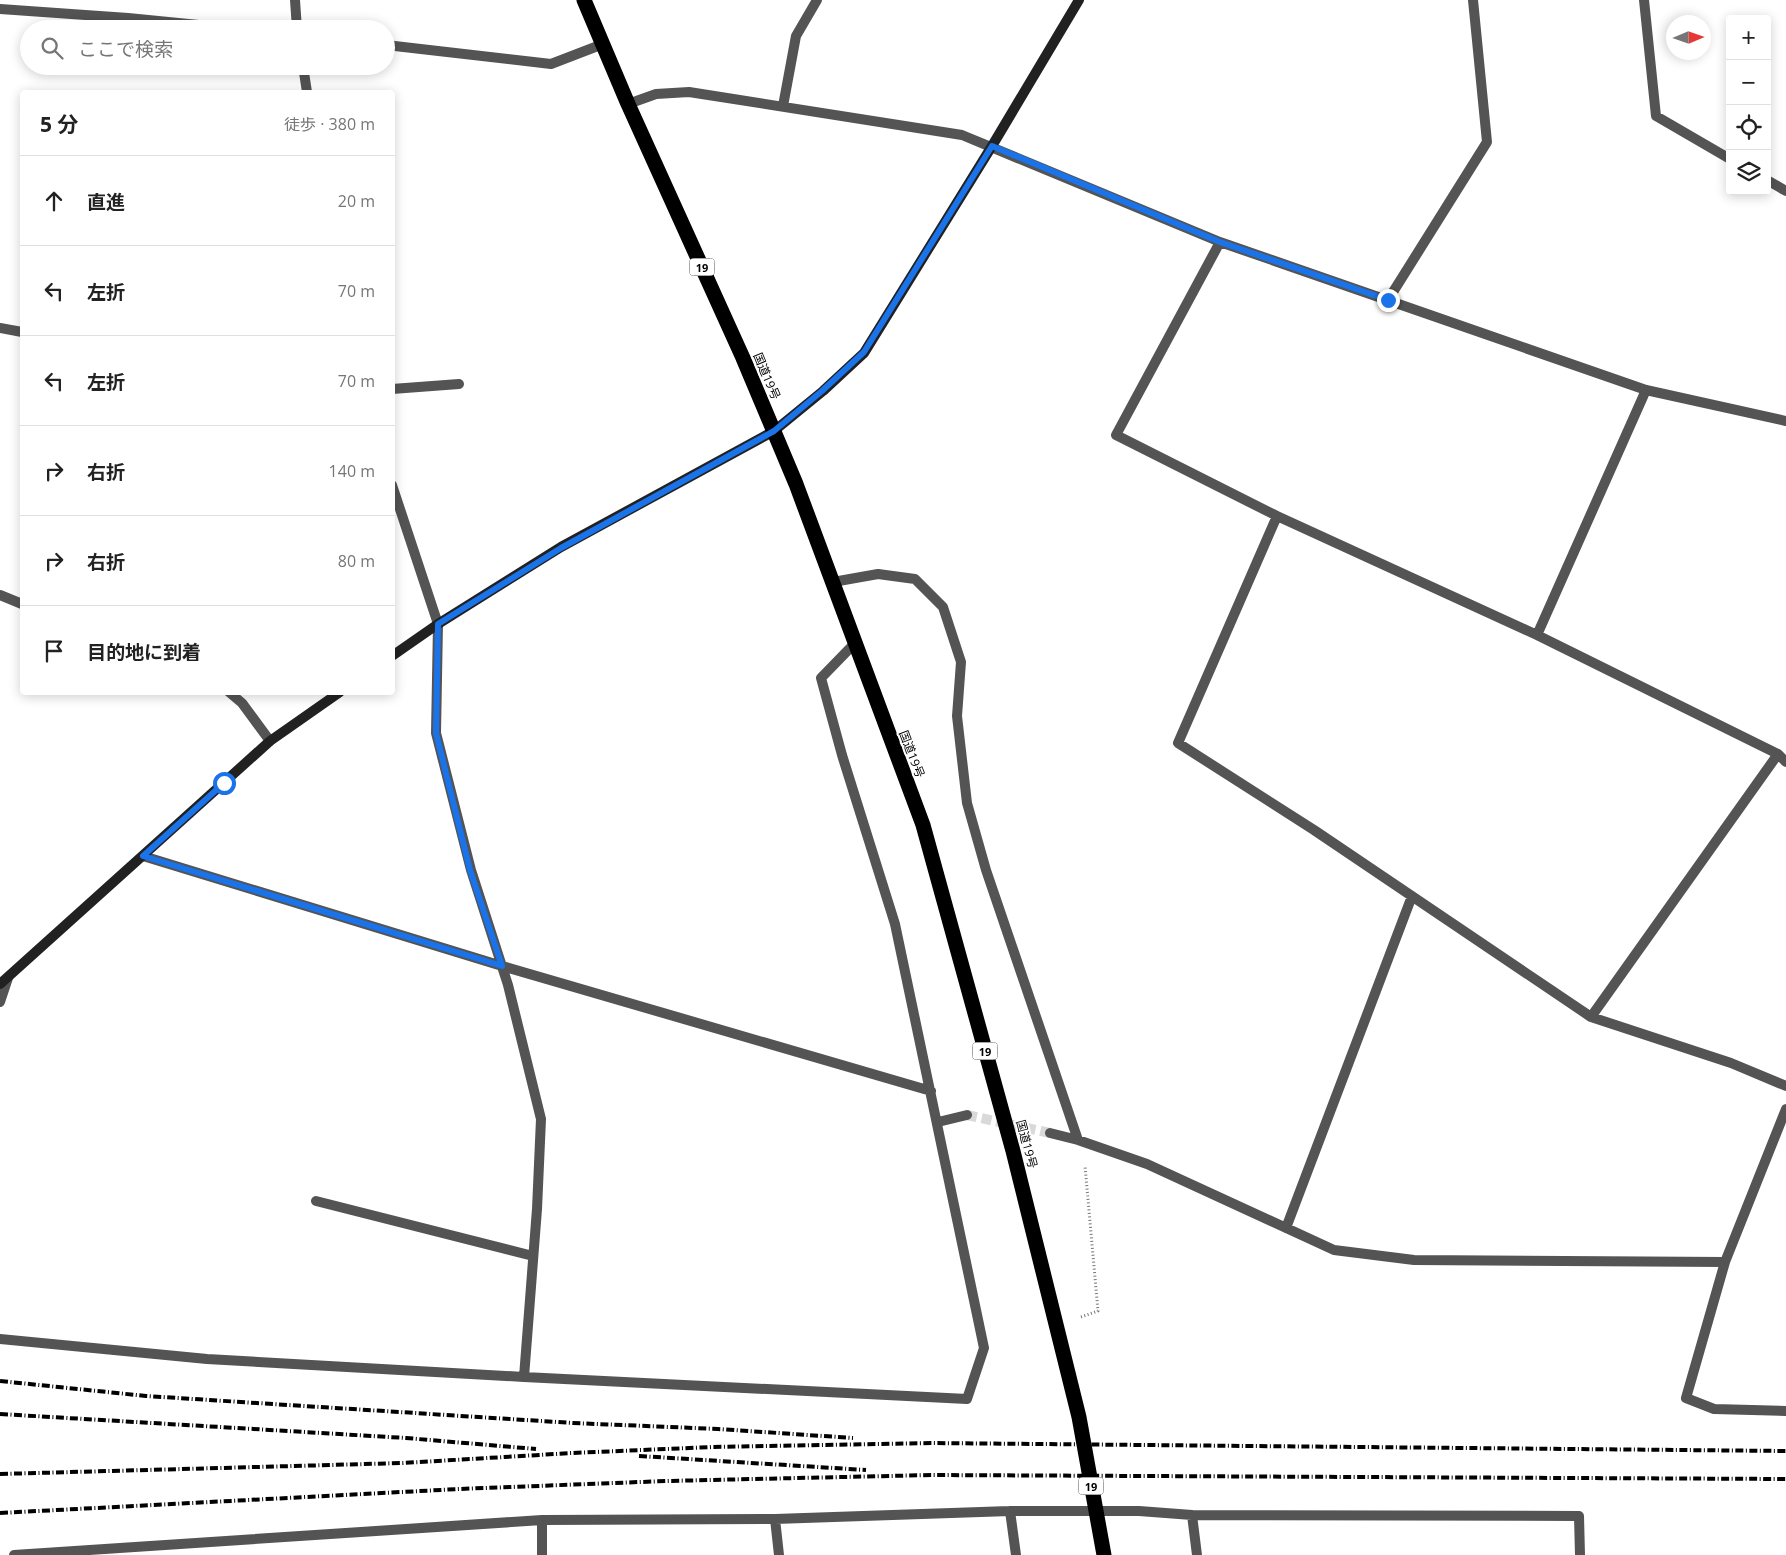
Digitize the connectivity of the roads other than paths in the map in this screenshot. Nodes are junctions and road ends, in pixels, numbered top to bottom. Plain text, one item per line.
1 (295, 0) edge
2 (584, 0) edge
3 (817, 0) edge
4 (1079, 0) edge
5 (1473, 0) edge
6 (1644, 0) edge
7 (0, 9) edge
8 (148, 20) edge
9 (296, 20) edge
10 (603, 44) junction
11 (395, 46) edge
12 (305, 75) edge
13 (308, 90) edge
14 (628, 104) junction
15 (783, 106) junction
16 (992, 146) junction
17 (1726, 157) edge
18 (1771, 182) edge
19 (1786, 191) edge
20 (1220, 242) junction
21 (1388, 300) junction
22 (0, 328) edge
23 (20, 332) edge
24 (459, 384) dead end
25 (395, 389) edge
26 (1646, 390) junction
27 (1786, 421) edge
28 (774, 431) junction
29 (395, 494) edge
30 (1277, 516) junction
31 (833, 582) junction
32 (0, 595) edge
33 (20, 603) edge
34 (438, 624) junction
35 (1537, 635) junction
36 (855, 642) junction
37 (395, 654) edge
38 (233, 695) edge
39 (336, 695) edge
40 (270, 742) junction
41 (1778, 754) junction
42 (1786, 762) edge
43 (143, 856) junction
44 (1412, 896) junction
45 (502, 966) junction
46 (2, 979) edge
47 (0, 1002) edge
48 (1591, 1017) junction
49 (1786, 1086) edge
50 (931, 1091) junction
51 (1786, 1109) edge
52 (967, 1114) tunnel mouth
53 (938, 1122) junction
54 (1050, 1133) tunnel mouth
55 (1078, 1140) junction
56 (316, 1201) dead end
57 (1286, 1228) junction
58 (533, 1256) junction
59 (1725, 1262) junction
60 (0, 1339) edge
61 (524, 1377) junction
62 (1786, 1411) edge
63 (1010, 1512) junction
64 (1192, 1514) junction
65 (775, 1519) junction
66 (542, 1520) junction
67 (14, 1555) edge
68 (542, 1555) edge
69 (779, 1555) edge
70 (1016, 1555) edge
71 (1104, 1555) edge
72 (1197, 1555) edge
73 (1580, 1555) edge

1 - 9 street
2 - 10 highway, 国道19号 / 19
3 - 15 street
4 - 16 street
5 - 21 street
6 - 17 street
7 - 8 street
10 - 11 street
10 - 14 highway, 国道19号 / 19
12 - 13 street
14 - 15 street
14 - 28 highway, 国道19号 / 19
15 - 16 street
16 - 20 street
16 - 28 street
18 - 19 street
20 - 21 street
20 - 30 street
21 - 26 street
22 - 23 street
24 - 25 street
26 - 27 street
26 - 35 street
28 - 31 highway, 国道19号 / 19
28 - 34 street
29 - 34 street
30 - 35 street
30 - 44 street
31 - 36 highway, 国道19号 / 19
31 - 55 street
32 - 33 street
34 - 37 street
34 - 45 street
35 - 41 street
36 - 50 street
36 - 71 highway, 国道19号 / 19
38 - 40 street
39 - 40 street
40 - 43 street
41 - 42 street
41 - 48 street
43 - 45 street
43 - 46 street
44 - 48 street
44 - 57 street
45 - 50 street
45 - 58 street
46 - 47 street
48 - 49 street
50 - 53 street
51 - 59 street
52 - 53 street
53 - 61 street
54 - 55 street
55 - 57 street
56 - 58 street
57 - 59 street
58 - 61 street
59 - 62 street
60 - 61 street
63 - 64 street
63 - 65 street
63 - 70 street
64 - 72 street
64 - 73 street
65 - 66 street
65 - 69 street
66 - 67 street
66 - 68 street

